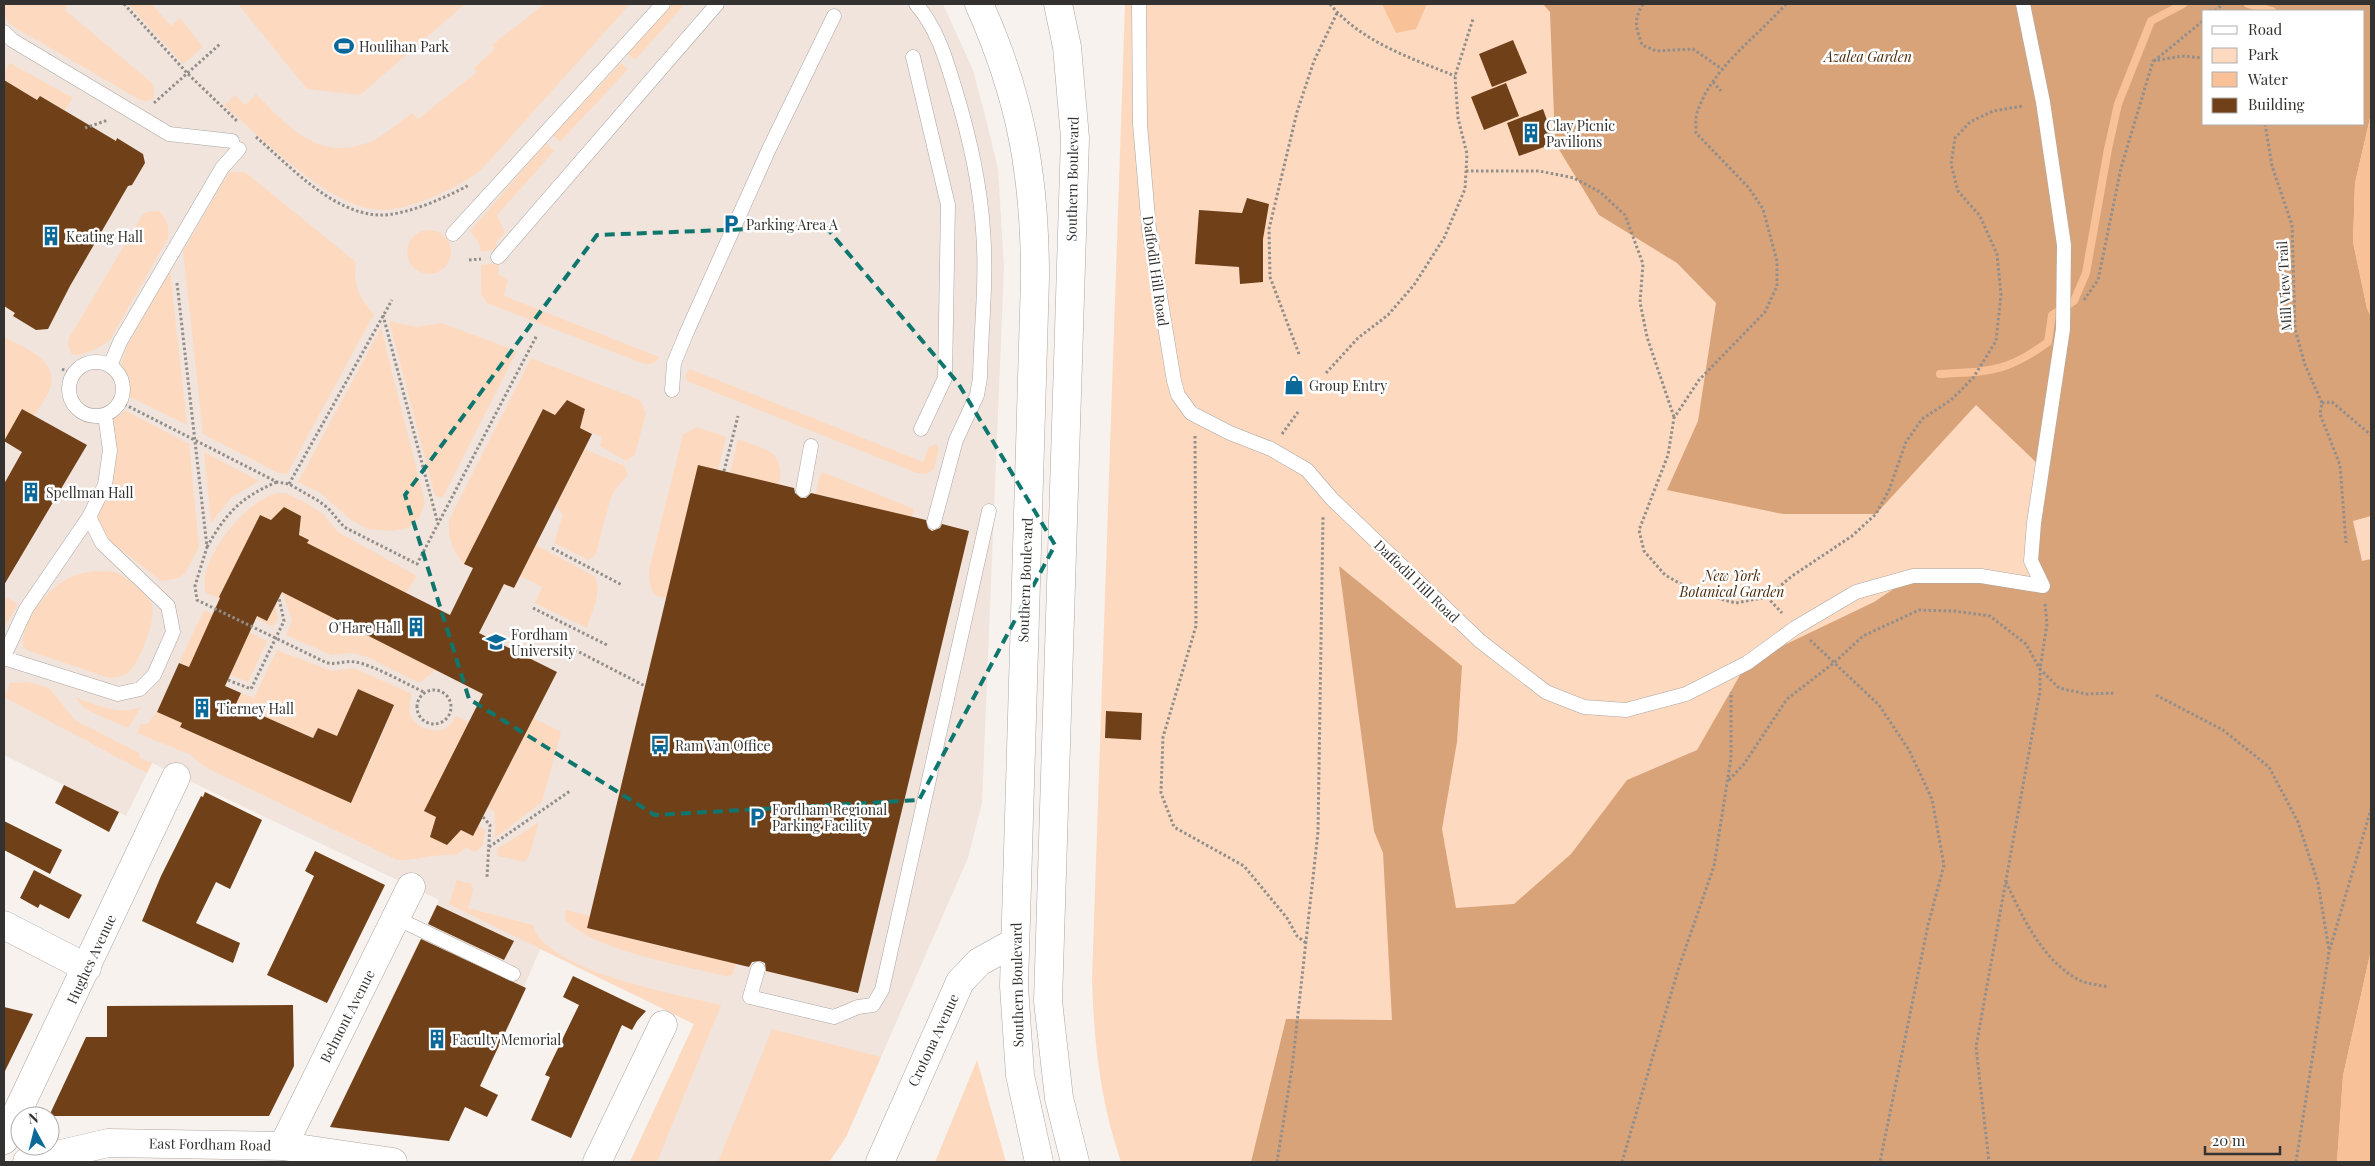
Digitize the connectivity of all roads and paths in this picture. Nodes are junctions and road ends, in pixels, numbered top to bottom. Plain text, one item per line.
1 (124, 4) edge
2 (663, 4) edge
3 (717, 4) edge
4 (916, 4) edge
5 (979, 4) edge
6 (1058, 4) edge
7 (1140, 4) edge
8 (1330, 4) edge
9 (1643, 4) edge
10 (1786, 4) edge
11 (2024, 4) edge
12 (2223, 4) edge
13 (2216, 10) edge
14 (1337, 13) junction
15 (834, 16) dead end
16 (1473, 19) dead end
17 (2202, 22) edge
18 (4, 32) edge
19 (220, 44) dead end
20 (913, 57) dead end
21 (2202, 58) edge
22 (2153, 61) junction
23 (1722, 69) junction
24 (188, 74) junction
25 (1455, 76) junction
26 (1713, 82) junction
27 (1721, 91) dead end
28 (2043, 102) junction
29 (131, 111) junction
30 (2265, 125) edge
31 (244, 127) dead end
32 (85, 128) dead end
33 (251, 133) dead end
34 (1466, 171) junction
35 (474, 182) dead end
36 (453, 234) dead end
37 (174, 251) junction
38 (498, 257) dead end
39 (392, 300) dead end
40 (383, 315) junction
41 (2063, 328) junction
42 (537, 335) dead end
43 (1299, 354) dead end
44 (110, 366) junction
45 (1326, 373) dead end
46 (672, 390) dead end
47 (120, 402) junction
48 (2322, 403) junction
49 (1298, 412) dead end
50 (105, 415) junction
51 (738, 416) dead end
52 (1674, 418) junction
53 (1199, 419) junction
54 (921, 429) dead end
55 (2371, 436) edge
56 (195, 439) junction
57 (811, 446) dead end
58 (1271, 449) junction
59 (724, 471) dead end
60 (277, 482) junction
61 (289, 484) junction
62 (803, 490) dead end
63 (1332, 498) junction
64 (989, 511) dead end
65 (89, 517) junction
66 (934, 522) dead end
67 (438, 524) junction
68 (2346, 543) dead end
69 (207, 547) junction
70 (552, 548) dead end
71 (622, 585) dead end
72 (2043, 586) junction
73 (279, 598) dead end
74 (533, 608) dead end
75 (1795, 628) junction
76 (548, 636) dead end
77 (274, 639) junction
78 (607, 645) dead end
79 (4, 657) edge
80 (1835, 662) junction
81 (2040, 668) junction
82 (1732, 671) junction
83 (228, 680) dead end
84 (645, 686) dead end
85 (424, 692) junction
86 (2115, 694) dead end
87 (2156, 695) dead end
88 (176, 777) dead end
89 (1729, 780) junction
90 (570, 791) dead end
91 (2371, 809) edge
92 (483, 817) dead end
93 (489, 847) junction
94 (487, 877) dead end
95 (2006, 882) junction
96 (412, 887) dead end
97 (396, 918) junction
98 (4, 925) edge
99 (1015, 942) junction
100 (1307, 942) junction
101 (2329, 952) junction
102 (87, 968) junction
103 (758, 969) dead end
104 (513, 974) dead end
105 (2109, 987) dead end
106 (663, 1025) dead end
107 (4, 1140) edge
108 (283, 1146) junction
109 (27, 1162) edge
110 (393, 1162) edge
111 (597, 1162) edge
112 (880, 1162) edge
113 (1039, 1162) edge
114 (1075, 1162) edge
115 (1277, 1162) edge
116 (1622, 1162) edge
117 (1880, 1162) edge
118 (1990, 1162) edge
119 (2296, 1162) edge

1 - 24 path
2 - 36 lane
3 - 38 lane
4 - 66 lane
5 - 99 main road, Southern Boulevard
6 - 114 main road, Southern Boulevard
7 - 53 lane, Daffodil Hill Road
8 - 14 path
9 - 23 path
10 - 23 path
11 - 28 lane
12 - 13 path
14 - 25 path
14 - 43 path
15 - 46 lane
16 - 25 path
17 - 22 path
18 - 29 lane
19 - 24 path
20 - 54 lane
21 - 22 path
22 - 41 path
23 - 26 path
24 - 29 path
24 - 31 path
25 - 34 path
26 - 27 path
26 - 52 path
28 - 41 lane
28 - 52 path
29 - 32 path
29 - 37 lane
30 - 48 path, Mill View Trail
33 - 35 path
34 - 45 path
34 - 52 path
37 - 44 lane
37 - 56 path
39 - 40 path
40 - 61 path
40 - 67 path
41 - 72 lane
42 - 67 path
44 - 47 lane
44 - 50 lane
47 - 50 lane
47 - 56 path
48 - 55 path
48 - 68 path, Mill View Trail
49 - 58 path
50 - 65 lane
51 - 59 path
53 - 58 lane, Daffodil Hill Road
53 - 100 path
56 - 60 path
56 - 69 path
57 - 62 lane
58 - 63 lane, Daffodil Hill Road
60 - 61 path
60 - 69 path
61 - 67 path
63 - 82 lane, Daffodil Hill Road
63 - 100 path
64 - 103 lane
65 - 79 lane
65 - 79 lane
69 - 77 path
70 - 71 path
72 - 75 lane, Daffodil Hill Road
72 - 81 path
73 - 77 path
74 - 78 path
75 - 80 path
75 - 82 lane, Daffodil Hill Road
76 - 84 path, bridge
77 - 83 path
77 - 85 path
80 - 81 path
80 - 89 path
80 - 117 path
81 - 86 path
81 - 95 path
82 - 89 path
85 - 85 path
87 - 101 path
88 - 102 main road, Hughes Avenue
89 - 116 path
90 - 93 path
91 - 101 path
92 - 93 path
93 - 94 path
95 - 105 path
95 - 118 path
96 - 97 main road, Belmont Avenue
97 - 104 lane
97 - 108 main road, Belmont Avenue
98 - 102 main road
99 - 112 main road, Crotona Avenue
99 - 113 main road, Southern Boulevard
100 - 115 path
101 - 119 path
102 - 107 main road, Hughes Avenue
106 - 111 main road
108 - 109 main road, East Fordham Road
108 - 110 main road, East Fordham Road

